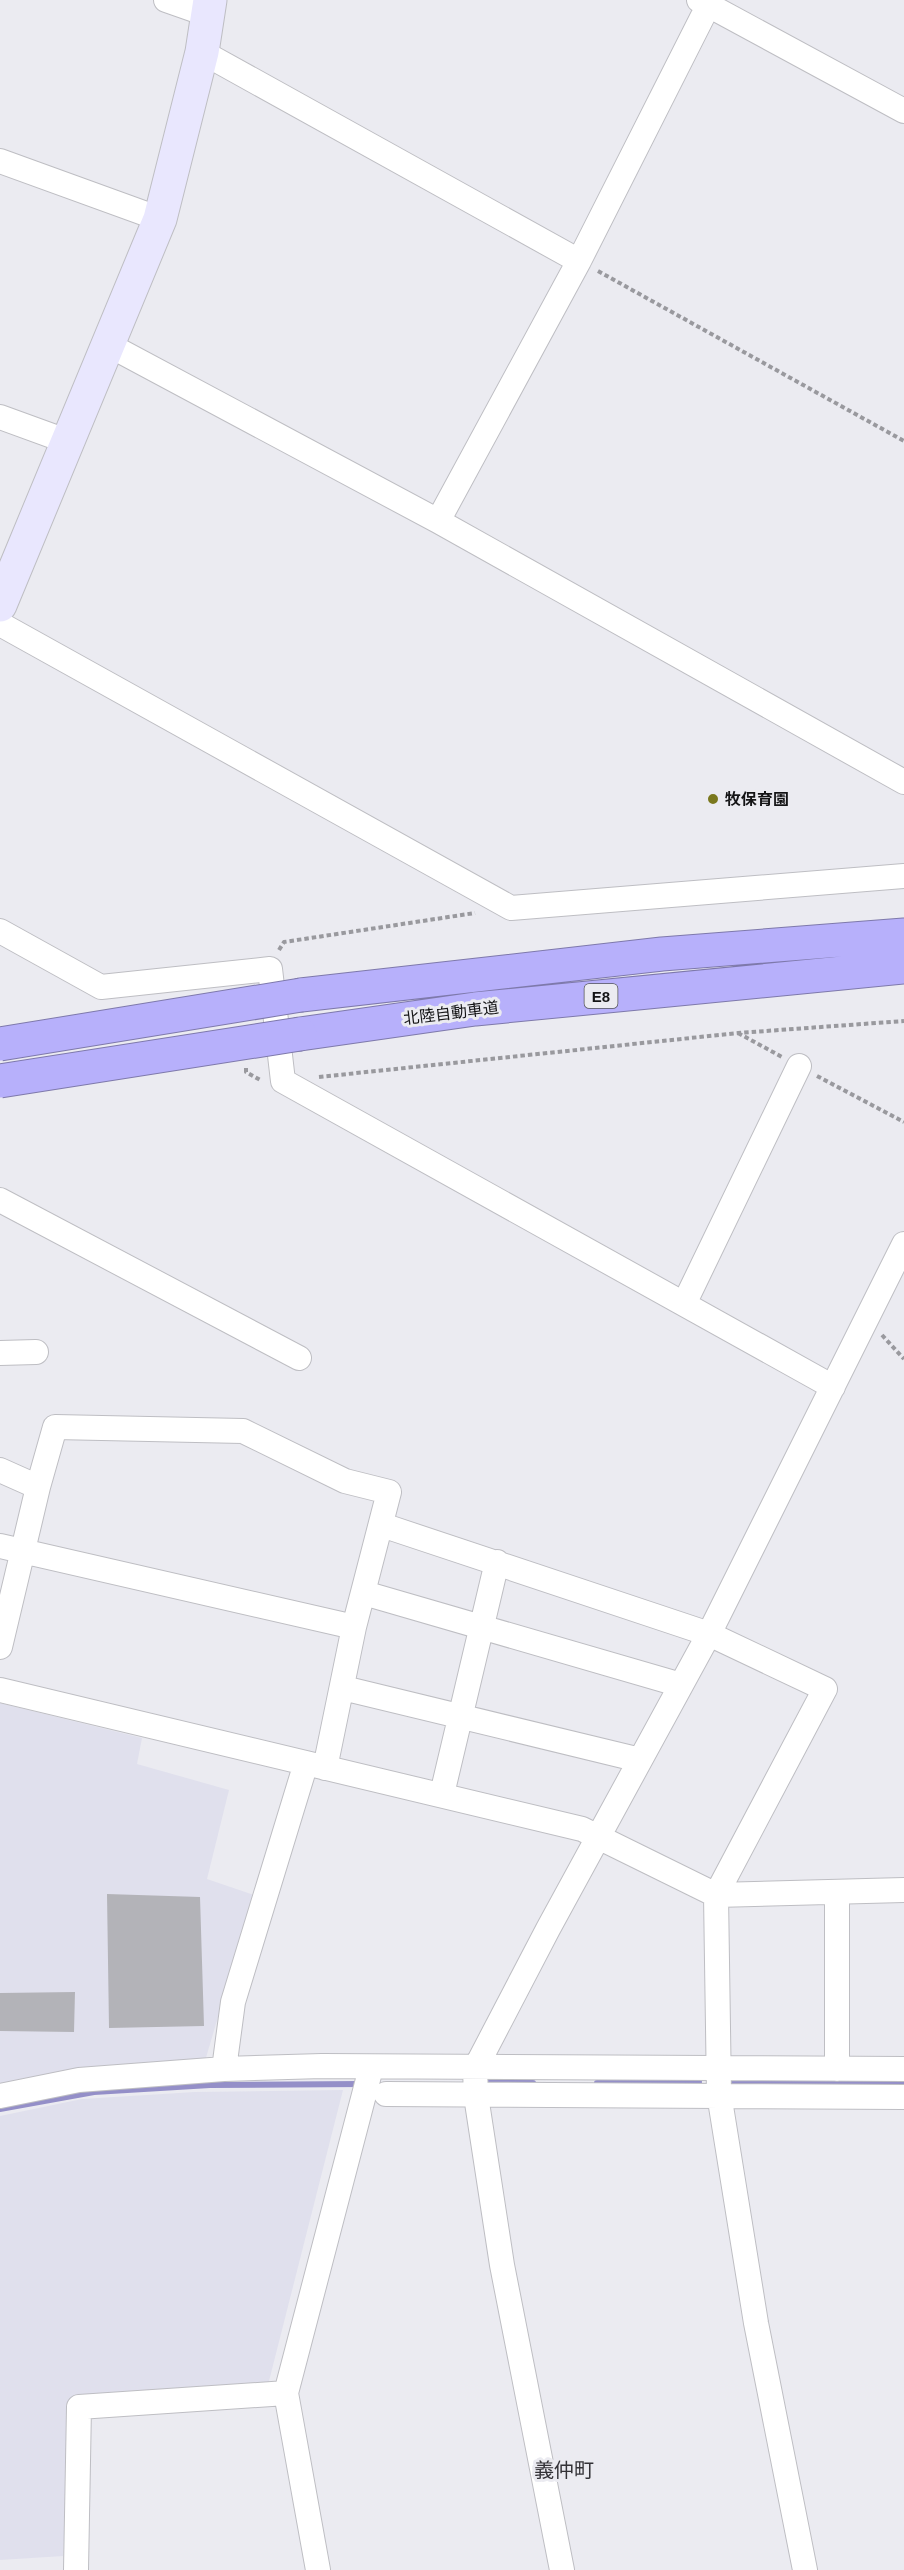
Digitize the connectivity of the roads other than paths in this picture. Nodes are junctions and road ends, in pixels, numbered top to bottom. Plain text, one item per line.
1 (166, 0) edge
2 (706, 2) edge
3 (208, 7) edge
4 (202, 52) junction
5 (904, 111) edge
6 (0, 161) edge
7 (160, 219) junction
8 (579, 261) junction
9 (107, 344) junction
10 (0, 417) edge
11 (66, 441) junction
12 (438, 521) junction
13 (0, 605) edge
14 (0, 624) edge
15 (904, 782) edge
16 (904, 876) edge
17 (0, 931) edge
18 (904, 935) edge
19 (904, 967) edge
20 (0, 1044) edge
21 (799, 1066) road end
22 (0, 1081) edge
23 (0, 1200) edge
24 (904, 1244) edge
25 (684, 1304) junction
26 (36, 1352) dead end
27 (0, 1353) edge
28 (299, 1358) dead end
29 (832, 1387) junction
30 (0, 1470) edge
31 (38, 1487) junction
32 (382, 1525) junction
33 (11, 1549) edge
34 (497, 1562) junction
35 (364, 1593) junction
36 (354, 1627) junction
37 (482, 1627) junction
38 (709, 1634) junction
39 (0, 1647) edge
40 (681, 1685) junction
41 (343, 1688) junction
42 (0, 1690) edge
43 (461, 1715) junction
44 (640, 1760) junction
45 (315, 1766) junction
46 (442, 1794) junction
47 (598, 1836) junction
48 (904, 1890) edge
49 (837, 1892) junction
50 (716, 1895) junction
51 (371, 2068) junction
52 (224, 2069) junction
53 (475, 2069) junction
54 (717, 2069) junction
55 (837, 2069) junction
56 (904, 2069) edge
57 (376, 2094) junction
58 (719, 2094) junction
59 (0, 2096) edge
60 (476, 2096) junction
61 (904, 2097) edge
62 (286, 2393) junction
63 (76, 2570) edge
64 (318, 2570) edge
65 (562, 2570) edge
66 (805, 2570) edge

1 - 3 street
2 - 5 street
2 - 8 street
3 - 4 street
4 - 7 street
4 - 8 street
6 - 7 street
7 - 9 street
8 - 12 street
9 - 11 street
9 - 12 street
10 - 11 street
11 - 13 street
12 - 15 street
14 - 16 street
17 - 25 street
18 - 20 highway, 北陸自動車道 / E8, bridge
19 - 22 highway, 北陸自動車道 / E8, bridge
21 - 25 street
23 - 28 street
24 - 29 street
25 - 29 street
26 - 27 street
29 - 38 street
30 - 31 street
31 - 32 street
31 - 33 street
32 - 34 street
32 - 35 street
33 - 36 street
33 - 39 street
34 - 37 street
34 - 38 street
35 - 36 street
35 - 37 street
36 - 41 street
37 - 40 street
37 - 43 street
38 - 40 street
38 - 50 street
40 - 44 street
41 - 43 street
41 - 45 street
42 - 45 street
43 - 44 street
43 - 46 street
44 - 47 street
45 - 46 street
45 - 52 street
46 - 47 street
47 - 50 street
47 - 53 street
48 - 49 street
49 - 50 street
49 - 55 street
50 - 54 street
51 - 52 street
51 - 53 street
51 - 57 street
52 - 59 street
53 - 54 street
53 - 60 street
54 - 55 street
54 - 58 street
55 - 56 street
57 - 60 street
57 - 62 street
58 - 60 street
58 - 61 street
58 - 66 street
60 - 65 street
62 - 63 street
62 - 64 street

